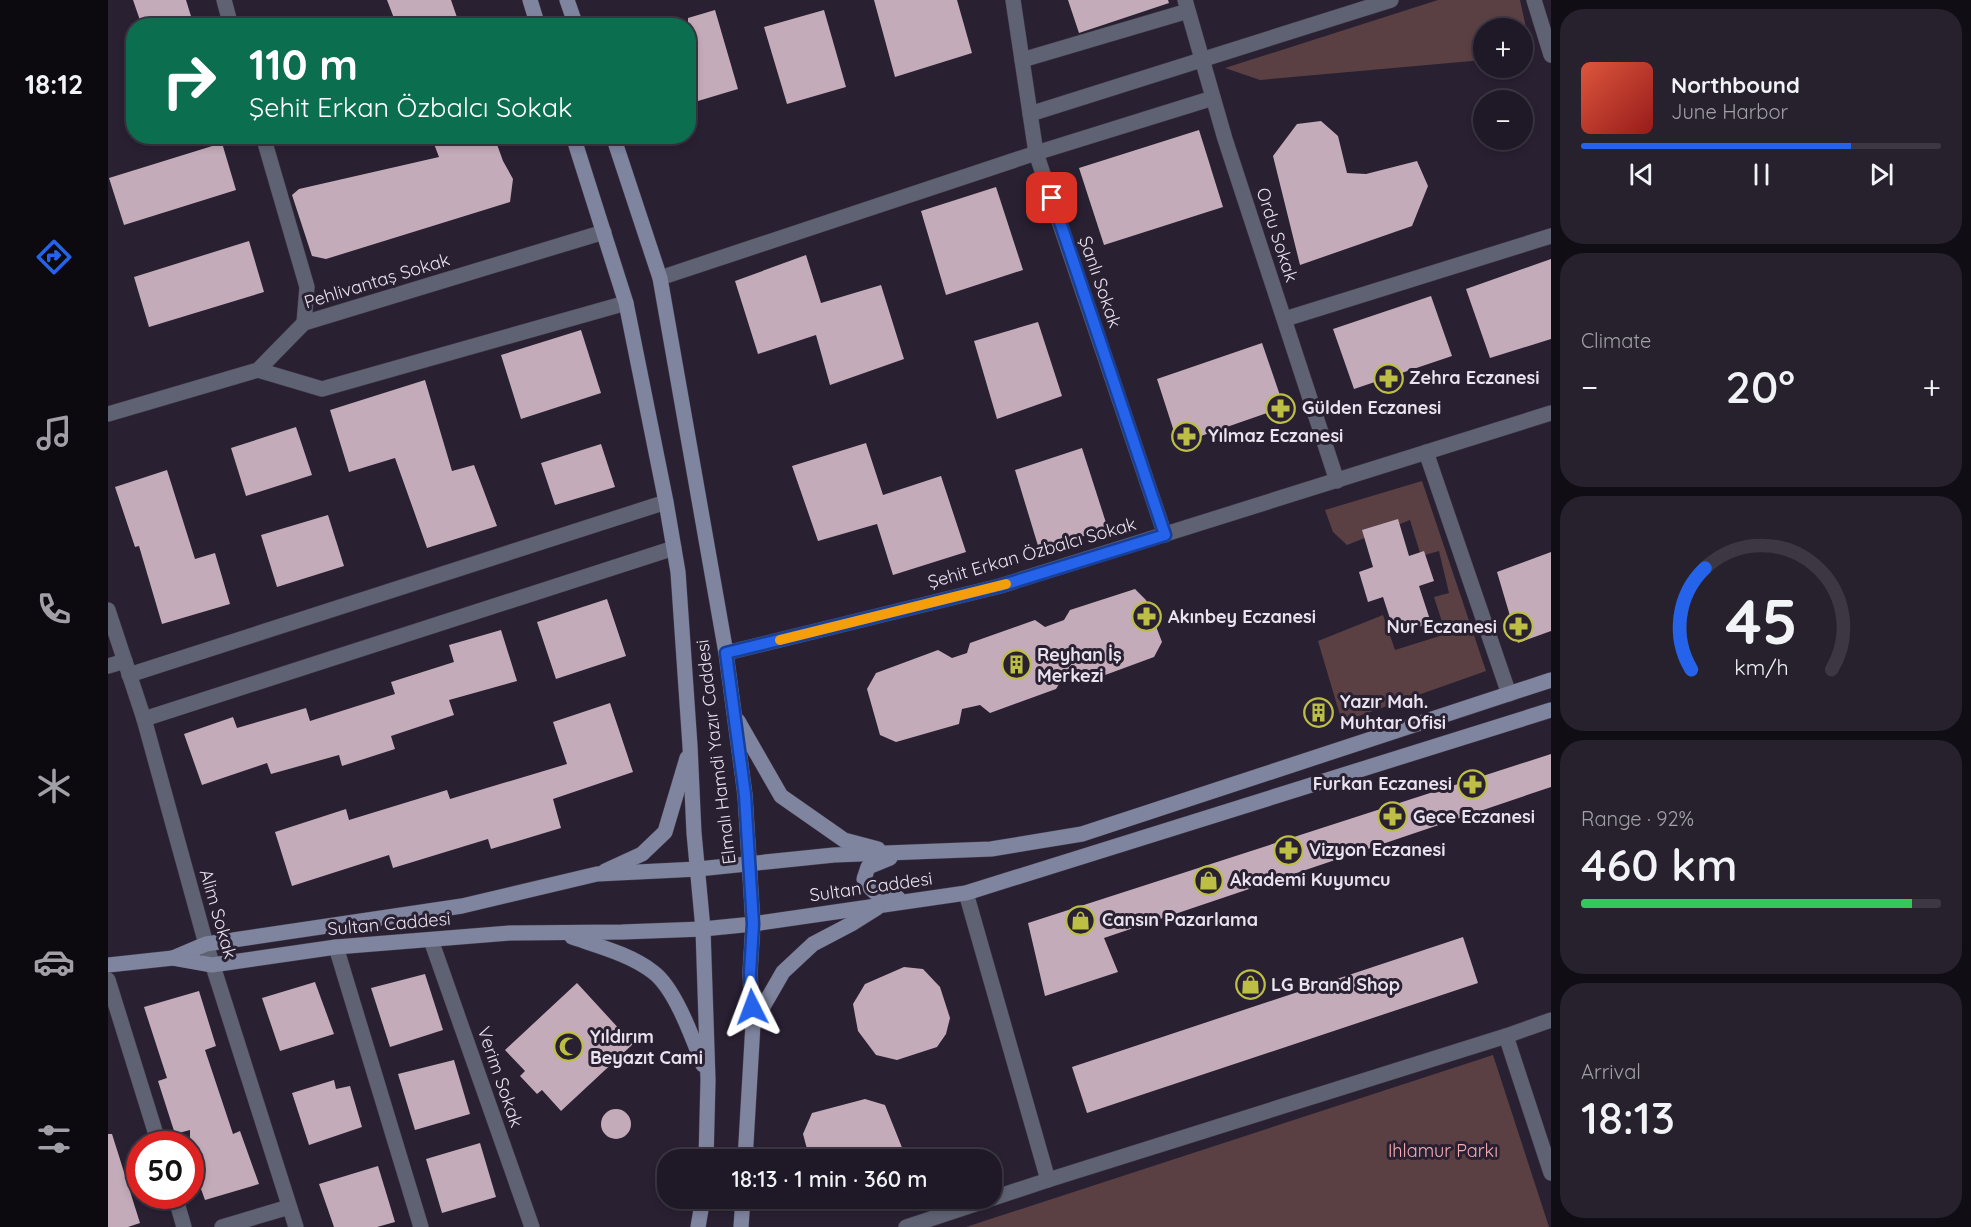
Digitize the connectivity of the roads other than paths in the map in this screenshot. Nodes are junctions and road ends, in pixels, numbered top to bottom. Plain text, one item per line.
1 (224, 0) edge
2 (530, 0) edge
3 (567, 0) edge
4 (1013, 0) edge
5 (1391, 0) edge
6 (1533, 0) edge
7 (1186, 5) edge
8 (229, 18) edge
9 (536, 18) edge
10 (573, 18) edge
11 (1551, 55) edge
12 (1022, 60) junction
13 (1202, 61) junction
14 (1213, 98) junction
15 (1030, 114) junction
16 (265, 144) edge
17 (576, 144) edge
18 (616, 144) edge
19 (1036, 153) junction
20 (604, 232) junction
21 (1551, 236) edge
22 (660, 278) junction
23 (626, 303) junction
24 (1285, 319) junction
25 (304, 323) junction
26 (258, 370) junction
27 (1551, 412) edge
28 (108, 414) edge
29 (1426, 452) junction
30 (1337, 481) junction
31 (666, 502) junction
32 (1165, 535) junction
33 (674, 548) junction
34 (108, 610) edge
35 (726, 653) junction
36 (108, 666) edge
37 (127, 668) junction
38 (1551, 680) edge
39 (1509, 694) junction
40 (1551, 710) edge
41 (733, 714) junction
42 (144, 719) junction
43 (690, 746) junction
44 (901, 853) junction
45 (749, 865) junction
46 (698, 869) junction
47 (597, 874) junction
48 (966, 893) junction
49 (915, 900) junction
50 (882, 905) junction
51 (753, 924) junction
52 (703, 929) junction
53 (561, 933) junction
54 (431, 940) junction
55 (206, 944) junction
56 (336, 947) junction
57 (173, 958) junction
58 (108, 965) edge
59 (212, 965) junction
60 (108, 980) edge
61 (1551, 1020) edge
62 (753, 1024) junction
63 (1506, 1036) junction
64 (708, 1080) junction
65 (155, 1131) edge
66 (706, 1149) edge
67 (746, 1149) edge
68 (1551, 1173) edge
69 (1048, 1180) junction
70 (289, 1207) junction
71 (179, 1209) edge
72 (701, 1209) edge
73 (742, 1209) edge
74 (184, 1227) edge
75 (222, 1227) edge
76 (296, 1227) edge
77 (421, 1227) edge
78 (532, 1227) edge
79 (698, 1227) edge
80 (741, 1227) edge
81 (906, 1227) edge

1 - 8 street
2 - 9 main road
3 - 10 main road
4 - 12 street, Şanlı Sokak
5 - 13 street
6 - 11 street
7 - 12 street
7 - 13 street, Ordu Sokak
12 - 15 street, Şanlı Sokak
13 - 14 street, Ordu Sokak
13 - 15 street
14 - 19 street
14 - 24 street, Ordu Sokak
15 - 19 street, Şanlı Sokak
16 - 25 street
17 - 20 main road, Elmalı Hamdi Yazır Caddesi
18 - 22 main road, Elmalı Hamdi Yazır Caddesi
19 - 22 street
19 - 32 street, Şanlı Sokak
20 - 23 main road, Elmalı Hamdi Yazır Caddesi
20 - 25 street, Pehlivantaş Sokak
21 - 24 street
22 - 35 main road, Elmalı Hamdi Yazır Caddesi
23 - 26 street
23 - 31 main road, Elmalı Hamdi Yazır Caddesi
24 - 30 street, Ordu Sokak
25 - 26 street, Pehlivantaş Sokak
26 - 28 street, Pehlivantaş Sokak
27 - 29 street, Şehit Erkan Özbalcı Sokak
29 - 30 street, Şehit Erkan Özbalcı Sokak
29 - 39 street
30 - 32 street, Şehit Erkan Özbalcı Sokak
31 - 33 main road, Elmalı Hamdi Yazır Caddesi
31 - 37 street
32 - 35 street, Şehit Erkan Özbalcı Sokak
33 - 42 street
33 - 43 main road, Elmalı Hamdi Yazır Caddesi
34 - 37 street, Alim Sokak
35 - 41 main road, Elmalı Hamdi Yazır Caddesi
36 - 37 street
37 - 42 street, Alim Sokak
38 - 39 main road
39 - 44 main road
40 - 48 main road, Sultan Caddesi
41 - 44 main road
41 - 45 main road, Elmalı Hamdi Yazır Caddesi
42 - 55 street, Alim Sokak
43 - 46 main road, Elmalı Hamdi Yazır Caddesi
43 - 47 main road
44 - 45 main road
44 - 49 main road
45 - 46 main road
45 - 51 main road, Elmalı Hamdi Yazır Caddesi
46 - 47 main road
46 - 52 main road, Elmalı Hamdi Yazır Caddesi
47 - 55 main road, Sultan Caddesi
48 - 49 main road, Sultan Caddesi
48 - 69 street
49 - 50 main road, Sultan Caddesi
50 - 51 main road, Sultan Caddesi
50 - 62 main road
51 - 52 main road, Sultan Caddesi
51 - 62 main road, Elmalı Hamdi Yazır Caddesi
52 - 53 main road, Sultan Caddesi
52 - 64 main road, Elmalı Hamdi Yazır Caddesi
53 - 54 main road, Sultan Caddesi
53 - 64 main road
54 - 56 main road, Sultan Caddesi
54 - 78 street, Verim Sokak
55 - 57 main road, Sultan Caddesi
55 - 59 street, Alim Sokak
56 - 59 main road, Sultan Caddesi
56 - 77 street
57 - 58 main road, Sultan Caddesi
57 - 59 main road, Sultan Caddesi
59 - 70 street, Alim Sokak
60 - 65 street
61 - 63 street
62 - 67 main road, Elmalı Hamdi Yazır Caddesi
63 - 68 street
63 - 69 street
64 - 66 main road, Elmalı Hamdi Yazır Caddesi
69 - 81 street
70 - 75 street
70 - 76 street, Alim Sokak
71 - 74 street
72 - 79 main road
73 - 80 main road

